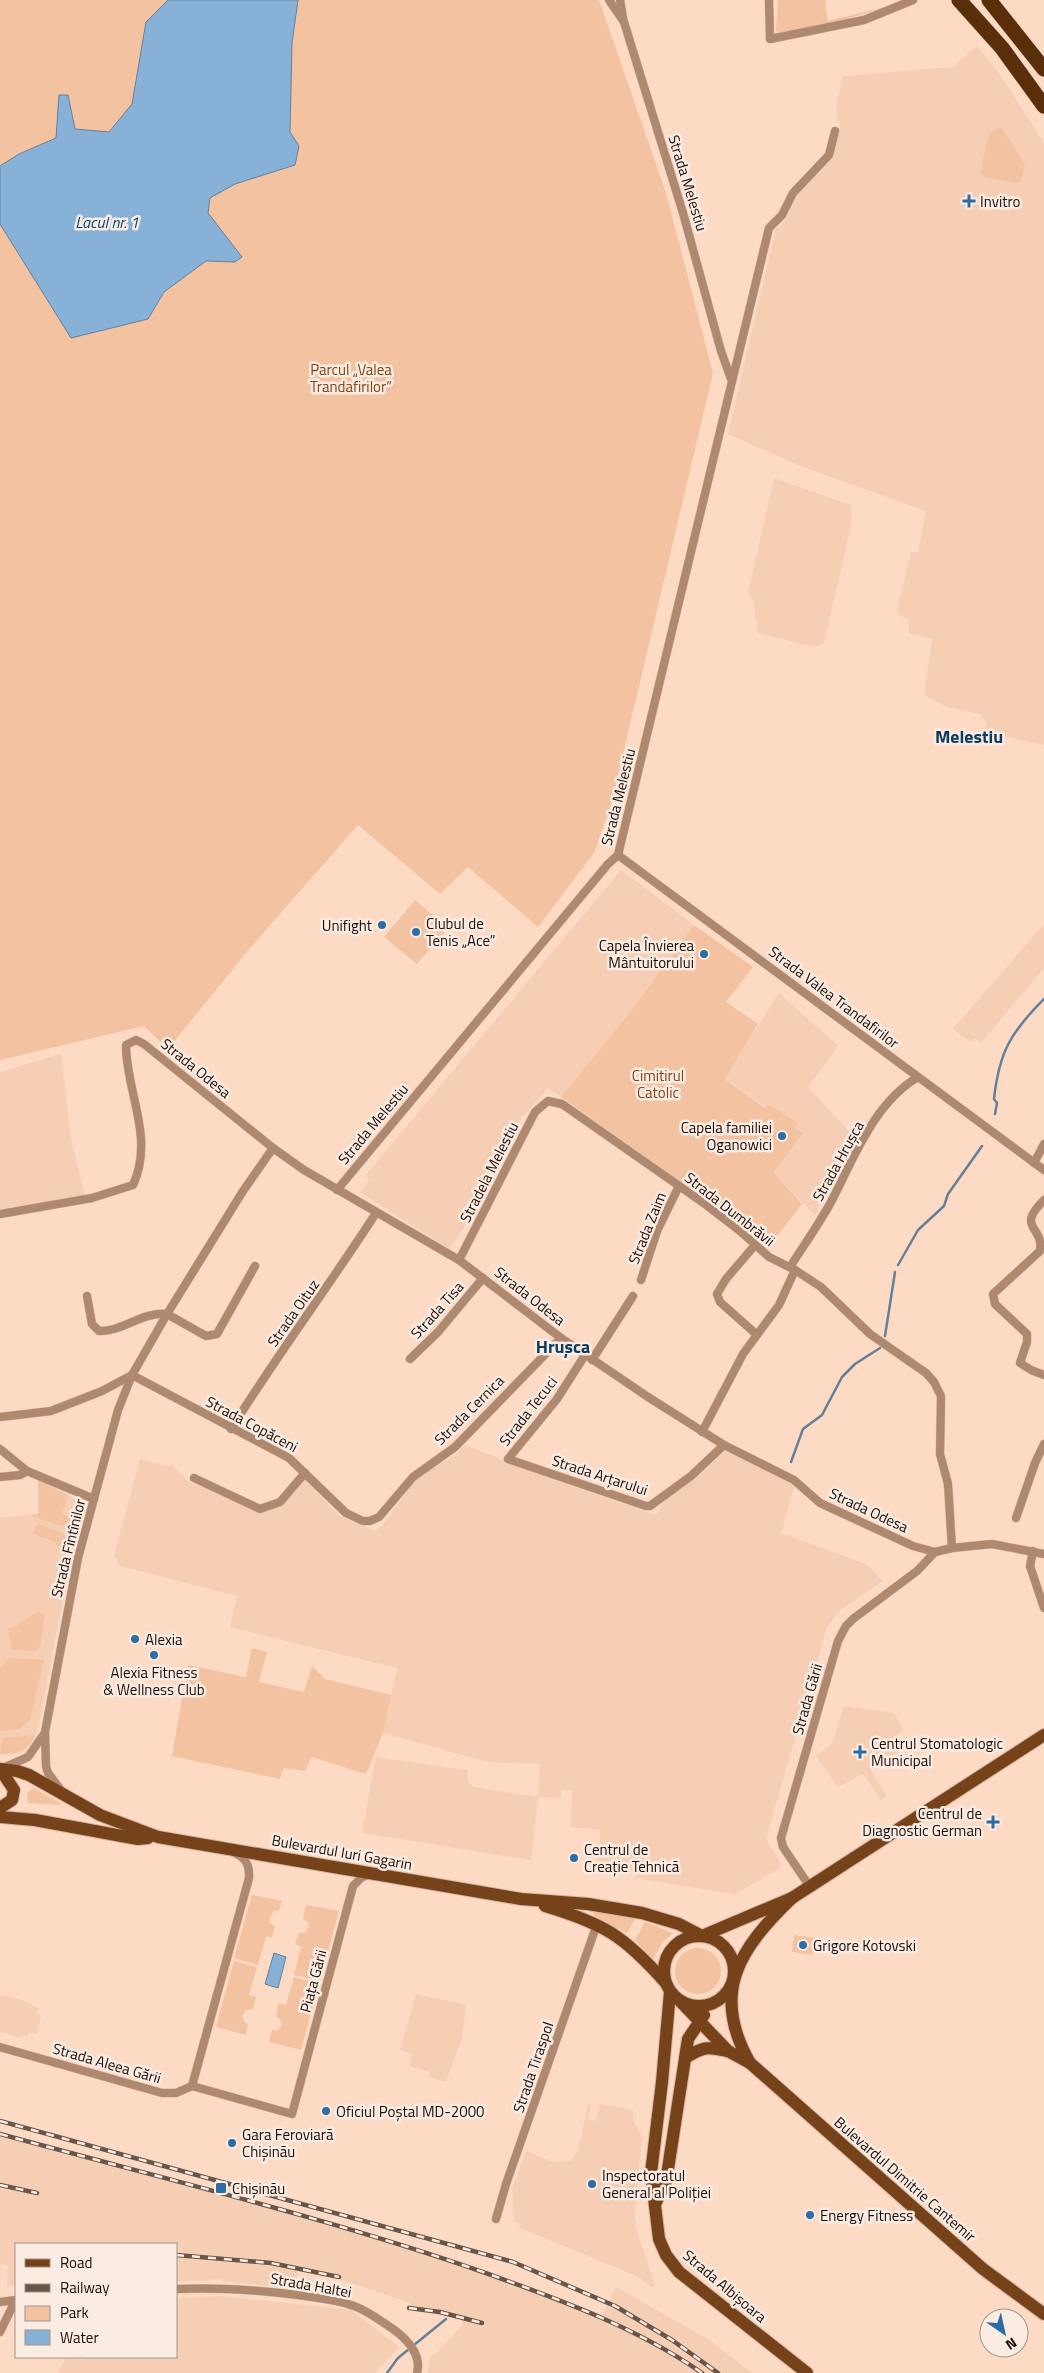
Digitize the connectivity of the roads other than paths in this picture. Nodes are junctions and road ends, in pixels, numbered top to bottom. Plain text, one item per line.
1 (608, 0) edge
2 (620, 0) edge
3 (769, 0) edge
4 (913, 0) edge
5 (958, 0) edge
6 (989, 0) edge
7 (624, 22) junction
8 (1044, 69) edge
9 (1044, 106) edge
10 (835, 131) dead end
11 (731, 379) junction
12 (618, 855) junction
13 (918, 1077) junction
14 (548, 1102) joint
15 (1044, 1144) edge
16 (273, 1148) junction
17 (1034, 1162) junction
18 (1044, 1170) edge
19 (679, 1186) junction
20 (337, 1190) junction
21 (1044, 1200) edge
22 (376, 1213) junction
23 (0, 1214) edge
24 (755, 1245) junction
25 (458, 1260) junction
26 (254, 1266) dead end
27 (792, 1268) junction
28 (483, 1278) junction
29 (640, 1280) dead end
30 (87, 1296) dead end
31 (633, 1296) dead end
32 (168, 1314) junction
33 (756, 1334) junction
34 (561, 1338) junction
35 (588, 1357) junction
36 (410, 1359) dead end
37 (132, 1374) junction
38 (1044, 1375) edge
39 (0, 1417) edge
40 (231, 1429) junction
41 (702, 1432) junction
42 (1044, 1444) edge
43 (724, 1445) junction
44 (0, 1448) edge
45 (508, 1459) joint
46 (27, 1471) junction
47 (305, 1473) junction
48 (0, 1477) edge
49 (194, 1478) dead end
50 (94, 1499) junction
51 (1016, 1518) dead end
52 (374, 1520) joint
53 (952, 1548) junction
54 (1033, 1551) junction
55 (935, 1552) junction
56 (1044, 1554) edge
57 (1044, 1608) edge
58 (46, 1732) junction
59 (1044, 1735) edge
60 (0, 1769) edge
61 (67, 1796) junction
62 (0, 1808) edge
63 (0, 1817) edge
64 (158, 1837) junction
65 (226, 1849) junction
66 (381, 1875) junction
67 (810, 1886) junction
68 (792, 1898) junction
69 (521, 1899) junction
70 (597, 1924) junction
71 (702, 1936) junction
72 (734, 1977) junction
73 (667, 1987) junction
74 (682, 2002) junction
75 (713, 2004) junction
76 (700, 2021) junction
77 (0, 2048) edge
78 (728, 2051) junction
79 (685, 2058) junction
80 (750, 2063) junction
81 (192, 2086) junction
82 (655, 2204) junction
83 (496, 2219) dead end
84 (178, 2289) edge
85 (15, 2301) edge
86 (0, 2302) edge
87 (1044, 2314) edge
88 (0, 2332) edge
89 (417, 2373) edge
90 (807, 2373) edge

1 - 7 street, Strada Melestiu
2 - 7 street
3 - 4 street
5 - 9 highway
6 - 8 highway
7 - 11 street, Strada Melestiu
10 - 11 street, Strada Melestiu
11 - 12 street, Strada Melestiu
12 - 13 street, Strada Valea Trandafirilor
12 - 20 street, Strada Melestiu
13 - 17 street, Strada Valea Trandafirilor
13 - 27 street, Strada Hrușca
14 - 19 street, Strada Dumbrăvii
14 - 25 street, Stradela Melestiu
15 - 17 street
16 - 20 street, Strada Odesa
16 - 23 street, Strada Odesa
16 - 32 street, Strada Fîntînilor
17 - 18 street, Strada Valea Trandafirilor
19 - 24 street, Strada Dumbrăvii
19 - 29 street, Strada Zaim
20 - 22 street, Strada Odesa
21 - 38 street
22 - 25 street, Strada Odesa
22 - 40 street, Strada Oituz
24 - 27 street, Strada Dumbrăvii
24 - 33 street
25 - 28 street, Strada Odesa
26 - 32 street
27 - 33 street, Strada Hrușca
27 - 53 street, Strada Dumbrăvii
28 - 34 street, Strada Odesa
28 - 36 street, Strada Tisa
30 - 32 street
31 - 35 street
32 - 37 street, Strada Fîntînilor
33 - 41 street, Strada Hrușca
34 - 35 street, Strada Odesa
34 - 52 street, Strada Cernica
35 - 41 street, Strada Odesa
35 - 45 street, Strada Tecuci
37 - 39 street, Strada Fîntînilor
37 - 40 street, Strada Copăceni
37 - 50 street, Strada Fîntînilor
40 - 47 street, Strada Copăceni
41 - 43 street, Strada Odesa
42 - 51 street
43 - 45 street, Strada Arțarului
43 - 55 street, Strada Odesa
44 - 46 street
46 - 48 street
46 - 50 street
47 - 49 street
47 - 52 street, Strada Copăceni
50 - 58 street, Strada Fîntînilor
53 - 54 street, Strada Odesa
53 - 55 street, Strada Odesa
54 - 56 street, Strada Odesa
54 - 57 street
55 - 67 street, Strada Gării
58 - 60 street, Strada Fîntînilor
58 - 61 street, Strada Fîntînilor
59 - 67 main road
60 - 61 main road, Bulevardul Iuri Gagarin
60 - 62 main road
61 - 64 main road, Bulevardul Iuri Gagarin
63 - 64 main road, Bulevardul Iuri Gagarin
64 - 65 main road, Bulevardul Iuri Gagarin
65 - 66 main road, Bulevardul Iuri Gagarin
65 - 81 street
66 - 69 main road, Bulevardul Iuri Gagarin
66 - 81 street, Piața Gării
67 - 68 main road
68 - 71 main road
68 - 72 main road
69 - 70 main road, Bulevardul Iuri Gagarin
69 - 71 main road, Bulevardul Iuri Gagarin
70 - 73 main road, Bulevardul Iuri Gagarin
70 - 83 street, Strada Tiraspol
71 - 72 main road
71 - 73 main road
72 - 75 main road
72 - 80 main road, Bulevardul Dimitrie Cantemir
73 - 74 main road
73 - 82 main road, Strada Albișoara
74 - 75 main road
74 - 76 main road, Bulevardul Dimitrie Cantemir
75 - 76 main road
76 - 78 main road, Bulevardul Dimitrie Cantemir
76 - 79 main road
77 - 81 street, Strada Aleea Gării
78 - 79 main road
78 - 80 main road, Bulevardul Dimitrie Cantemir
79 - 82 main road
80 - 87 main road, Bulevardul Dimitrie Cantemir
82 - 90 main road, Strada Albișoara
84 - 89 street, Strada Haltei
85 - 86 street
85 - 88 street

